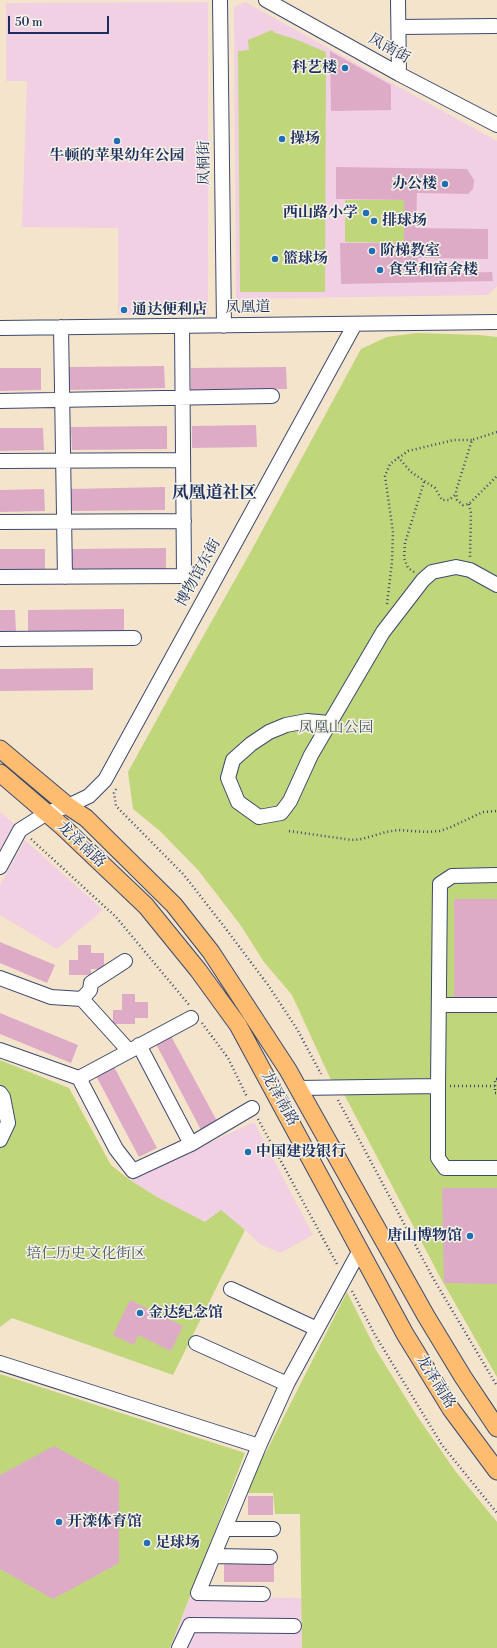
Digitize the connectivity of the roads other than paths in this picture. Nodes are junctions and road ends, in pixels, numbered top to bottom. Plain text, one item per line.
1 (220, 0) edge
2 (398, 0) edge
3 (273, 2) edge
4 (495, 26) dead end
5 (399, 27) junction
6 (399, 74) junction
7 (497, 125) edge
8 (497, 322) edge
9 (355, 324) junction
10 (182, 326) junction
11 (224, 326) junction
12 (61, 327) junction
13 (0, 328) edge
14 (272, 396) dead end
15 (182, 398) junction
16 (62, 400) junction
17 (0, 401) edge
18 (183, 460) junction
19 (0, 461) edge
20 (63, 461) junction
21 (184, 521) junction
22 (0, 522) edge
23 (64, 522) junction
24 (0, 577) edge
25 (65, 577) junction
26 (497, 586) edge
27 (134, 638) dead end
28 (0, 639) edge
29 (329, 723) junction
30 (0, 749) edge
31 (0, 773) edge
32 (68, 806) junction
33 (47, 814) junction
34 (0, 867) edge
35 (497, 875) edge
36 (125, 961) dead end
37 (0, 978) edge
38 (82, 999) junction
39 (440, 1005) junction
40 (497, 1005) edge
41 (194, 1015) road end
42 (134, 1048) junction
43 (0, 1050) edge
44 (79, 1078) junction
45 (438, 1086) junction
46 (298, 1088) junction
47 (0, 1093) edge
48 (252, 1108) road end
49 (0, 1140) edge
50 (191, 1144) junction
51 (497, 1168) edge
52 (360, 1250) junction
53 (231, 1289) dead end
54 (317, 1329) junction
55 (196, 1343) dead end
56 (0, 1363) edge
57 (287, 1384) junction
58 (497, 1428) edge
59 (259, 1446) junction
60 (497, 1472) edge
61 (225, 1529) junction
62 (273, 1529) dead end
63 (214, 1556) junction
64 (270, 1556) dead end
65 (263, 1594) dead end
66 (294, 1626) dead end
67 (180, 1648) edge

1 - 11 street, 凤桐街
2 - 5 street
3 - 6 street, 凤南街
4 - 5 street
5 - 6 street
6 - 7 street, 凤南街
8 - 9 street, 凤凰道
9 - 11 street, 凤凰道
9 - 32 street, 博物馆东街
10 - 11 street, 凤凰道
10 - 12 street, 凤凰道
10 - 15 street
12 - 13 street, 凤凰道
12 - 16 street
14 - 15 street
15 - 16 street
15 - 18 street
16 - 17 street
16 - 20 street
18 - 20 street
18 - 21 street
19 - 20 street
20 - 23 street
21 - 23 street
21 - 25 street
22 - 23 street
23 - 25 street
24 - 25 street
26 - 29 street
27 - 28 street
29 - 29 street
30 - 32 main road, 龙泽南路
31 - 33 main road, 龙泽南路
32 - 33 street, 博物馆东街
32 - 46 main road, 龙泽南路
33 - 34 street, 博物馆东街
33 - 52 main road, 龙泽南路
35 - 39 street
36 - 38 street
37 - 38 street
38 - 42 street
39 - 40 street
39 - 45 street
41 - 42 street
42 - 44 street
42 - 50 street
43 - 44 street
44 - 50 street
45 - 46 street
45 - 51 street
46 - 58 main road, 龙泽南路
47 - 49 street
48 - 50 street
52 - 54 street
52 - 60 main road, 龙泽南路
53 - 54 street
54 - 57 street
55 - 57 street
56 - 59 street
57 - 59 street
59 - 61 street
61 - 62 street
61 - 63 street
63 - 64 street
63 - 65 street
66 - 67 street

